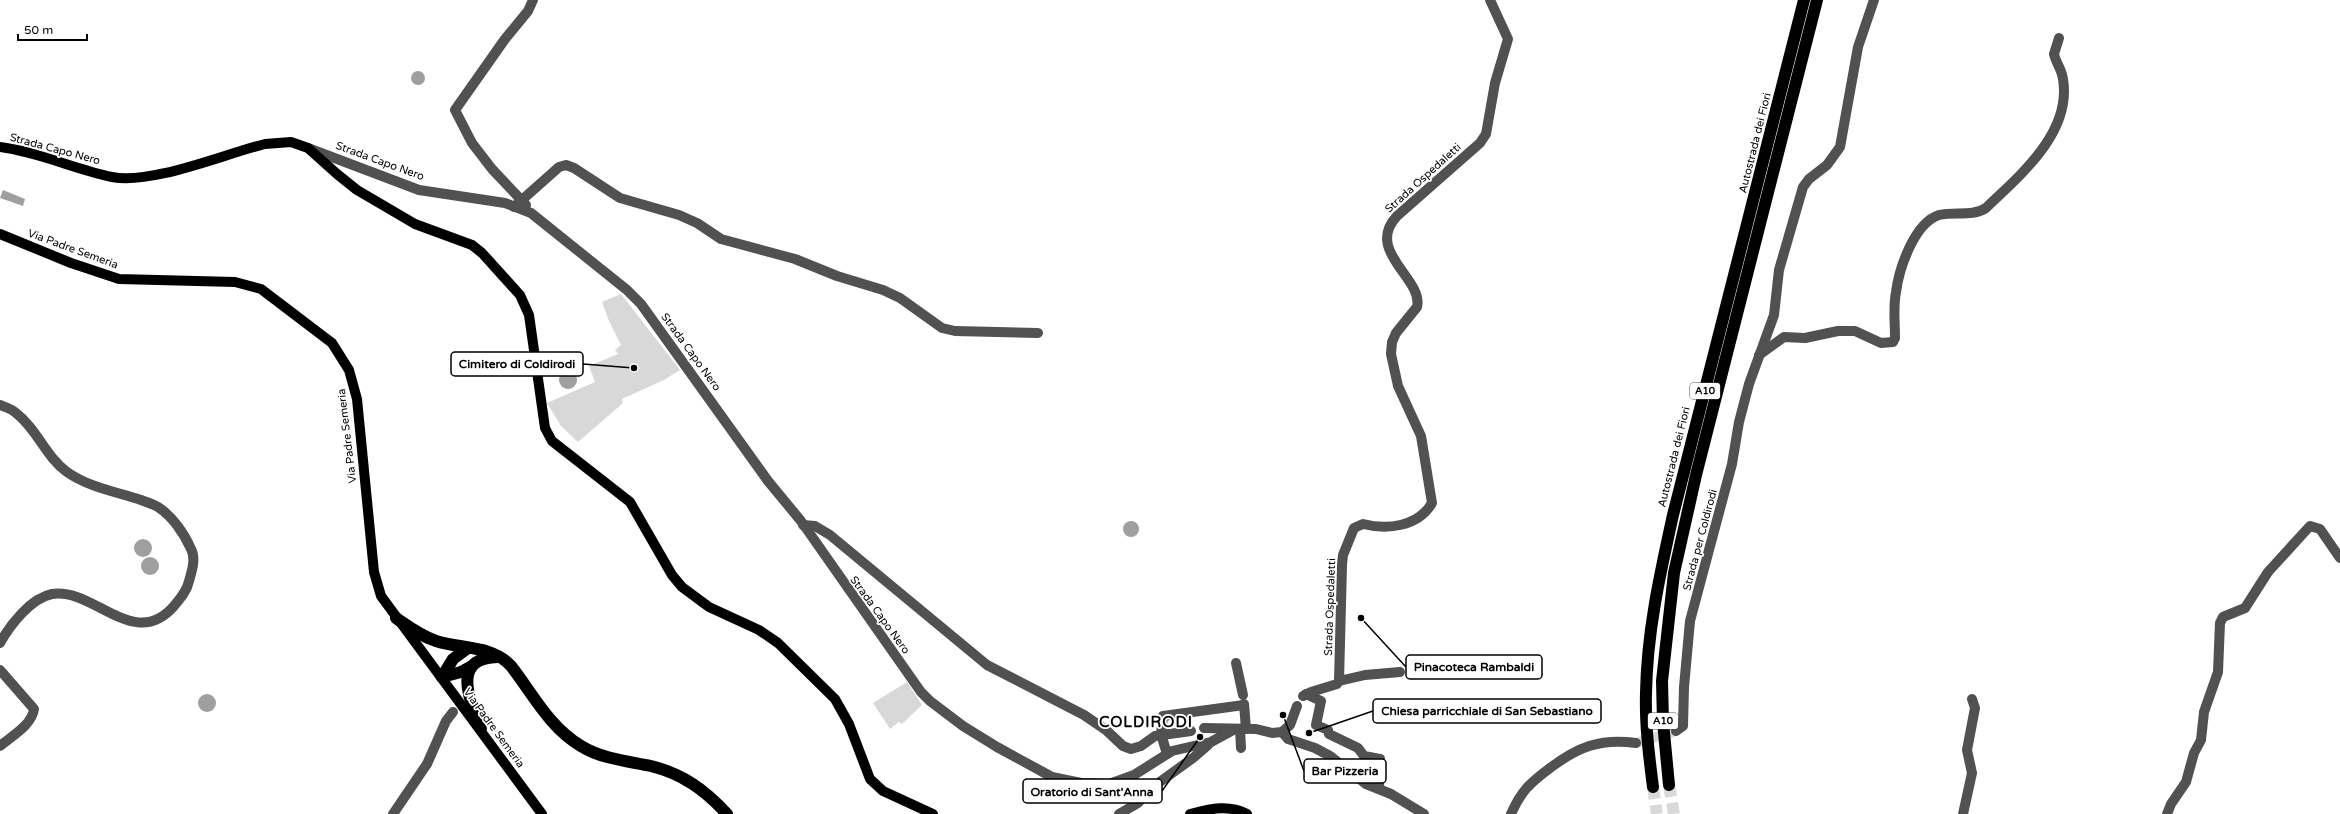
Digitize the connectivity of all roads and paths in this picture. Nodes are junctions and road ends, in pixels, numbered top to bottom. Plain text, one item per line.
1 (533, 0) edge
2 (1490, 0) edge
3 (1804, 0) edge
4 (1817, 0) edge
5 (1874, 0) edge
6 (2059, 38) dead end
7 (0, 147) edge
8 (308, 148) junction
9 (522, 199) junction
10 (514, 206) junction
11 (531, 213) junction
12 (0, 234) edge
13 (1038, 333) dead end
14 (1759, 355) junction
15 (0, 405) edge
16 (803, 525) junction
17 (2340, 558) edge
18 (396, 618) junction
19 (0, 643) edge
20 (468, 648) junction
21 (498, 657) junction
22 (1236, 663) dead end
23 (472, 666) junction
24 (0, 670) edge
25 (1400, 672) dead end
26 (442, 677) junction
27 (1339, 681) junction
28 (1972, 699) dead end
29 (1244, 701) junction
30 (1297, 706) dead end
31 (453, 712) dead end
32 (1204, 728) dead end
33 (481, 729) junction
34 (1240, 729) junction
35 (1191, 731) dead end
36 (1676, 731) dead end
37 (1282, 732) junction
38 (1161, 734) junction
39 (1210, 742) junction
40 (1636, 743) tunnel mouth
41 (0, 746) edge
42 (1241, 748) dead end
43 (1167, 754) junction
44 (1669, 785) tunnel mouth
45 (1653, 787) tunnel mouth
46 (1379, 788) junction
47 (393, 814) edge
48 (542, 814) edge
49 (727, 814) edge
50 (933, 814) edge
51 (1119, 814) edge
52 (1190, 814) edge
53 (1248, 814) edge
54 (1424, 814) edge
55 (1511, 814) edge
56 (1963, 814) edge
57 (2167, 814) edge

1 - 9 street
2 - 27 street, Strada Ospedaletti
3 - 45 highway, Autostrada dei Fiori / A10
4 - 44 highway, A10
5 - 14 street, Strada per Coldirodi
6 - 14 street
7 - 8 main road, Strada Capo Nero
8 - 10 street, Strada Capo Nero
8 - 50 main road
9 - 10 street
9 - 11 street
9 - 13 street
10 - 11 street, Strada Capo Nero
11 - 16 street, Strada Capo Nero
12 - 18 main road, Via Padre Semeria
14 - 36 street, Strada per Coldirodi
15 - 19 street
16 - 38 street
16 - 43 street, Strada Capo Nero
17 - 57 street
18 - 20 highway
18 - 26 main road, Via Padre Semeria
20 - 21 highway
20 - 26 highway
21 - 23 highway
21 - 49 highway
22 - 29 street
23 - 26 highway
23 - 33 highway
24 - 41 street
25 - 27 street
26 - 33 main road, Via Padre Semeria
27 - 46 street
28 - 56 street
29 - 34 street
29 - 38 street
30 - 37 street
31 - 47 street
32 - 34 street
33 - 48 main road, Via Padre Semeria
34 - 37 street
34 - 39 street, Strada Capo Nero
34 - 42 street
35 - 38 street
37 - 46 street
38 - 43 street
39 - 43 street, Strada Capo Nero
39 - 51 street
40 - 55 street
46 - 54 street
52 - 53 main road

